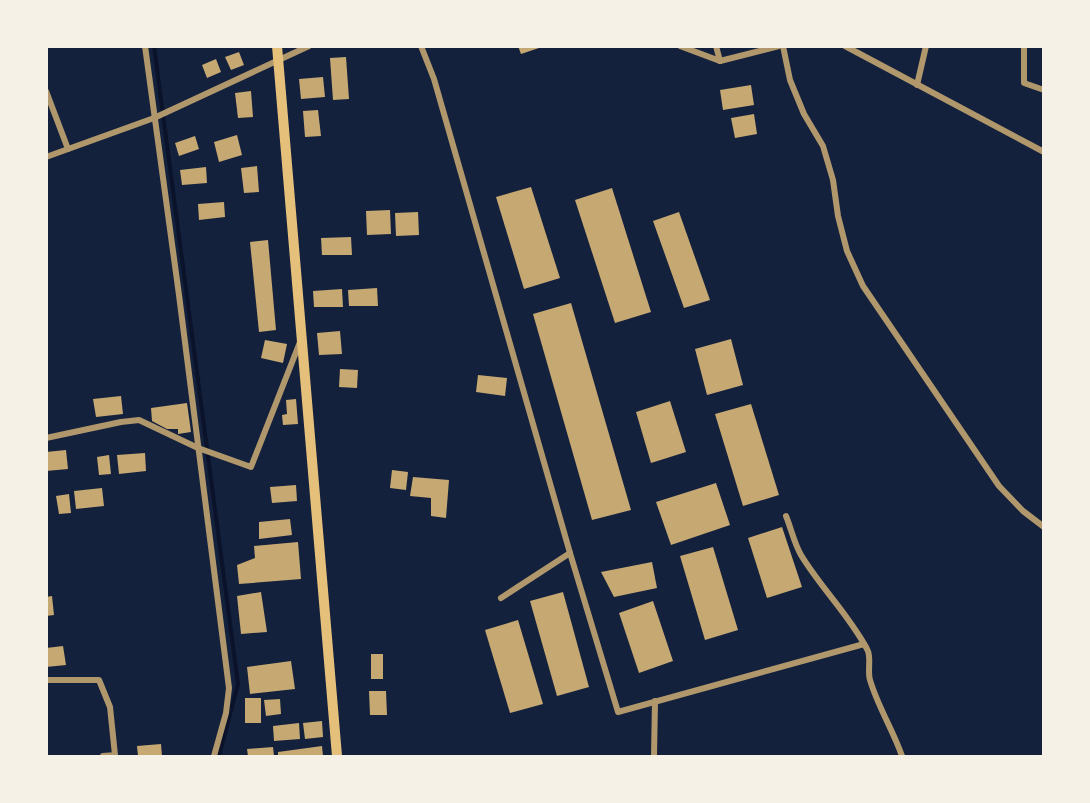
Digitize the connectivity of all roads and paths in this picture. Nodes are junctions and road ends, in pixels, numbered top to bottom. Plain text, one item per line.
1 (145, 46) edge
2 (277, 46) edge
3 (309, 46) edge
4 (421, 46) edge
5 (680, 46) edge
6 (717, 46) edge
7 (781, 46) edge
8 (845, 46) edge
9 (926, 46) edge
10 (1024, 46) edge
11 (720, 61) junction
12 (278, 62) junction
13 (917, 85) junction
14 (1044, 90) edge
15 (46, 91) edge
16 (154, 118) junction
17 (68, 149) junction
18 (1044, 152) edge
19 (46, 157) edge
20 (301, 339) junction
21 (46, 438) edge
22 (198, 448) junction
23 (786, 516) dead end
24 (1044, 527) edge
25 (570, 553) junction
26 (501, 598) dead end
27 (864, 644) junction
28 (46, 680) edge
29 (655, 701) junction
30 (103, 756) edge
31 (214, 756) edge
32 (337, 756) edge
33 (654, 756) edge
34 (902, 756) edge

1 - 16 street
2 - 12 main road
3 - 12 street
4 - 25 street
5 - 11 street
6 - 11 street
7 - 11 street
7 - 24 street
8 - 13 street
9 - 13 street
10 - 14 street
12 - 16 street
12 - 20 main road
13 - 18 street
15 - 17 street
16 - 17 street
16 - 22 street
17 - 19 street
20 - 22 street
20 - 32 main road
21 - 22 street
22 - 31 street
23 - 27 street
25 - 26 street
25 - 29 street
27 - 29 street
27 - 34 street
28 - 30 street
29 - 33 street

